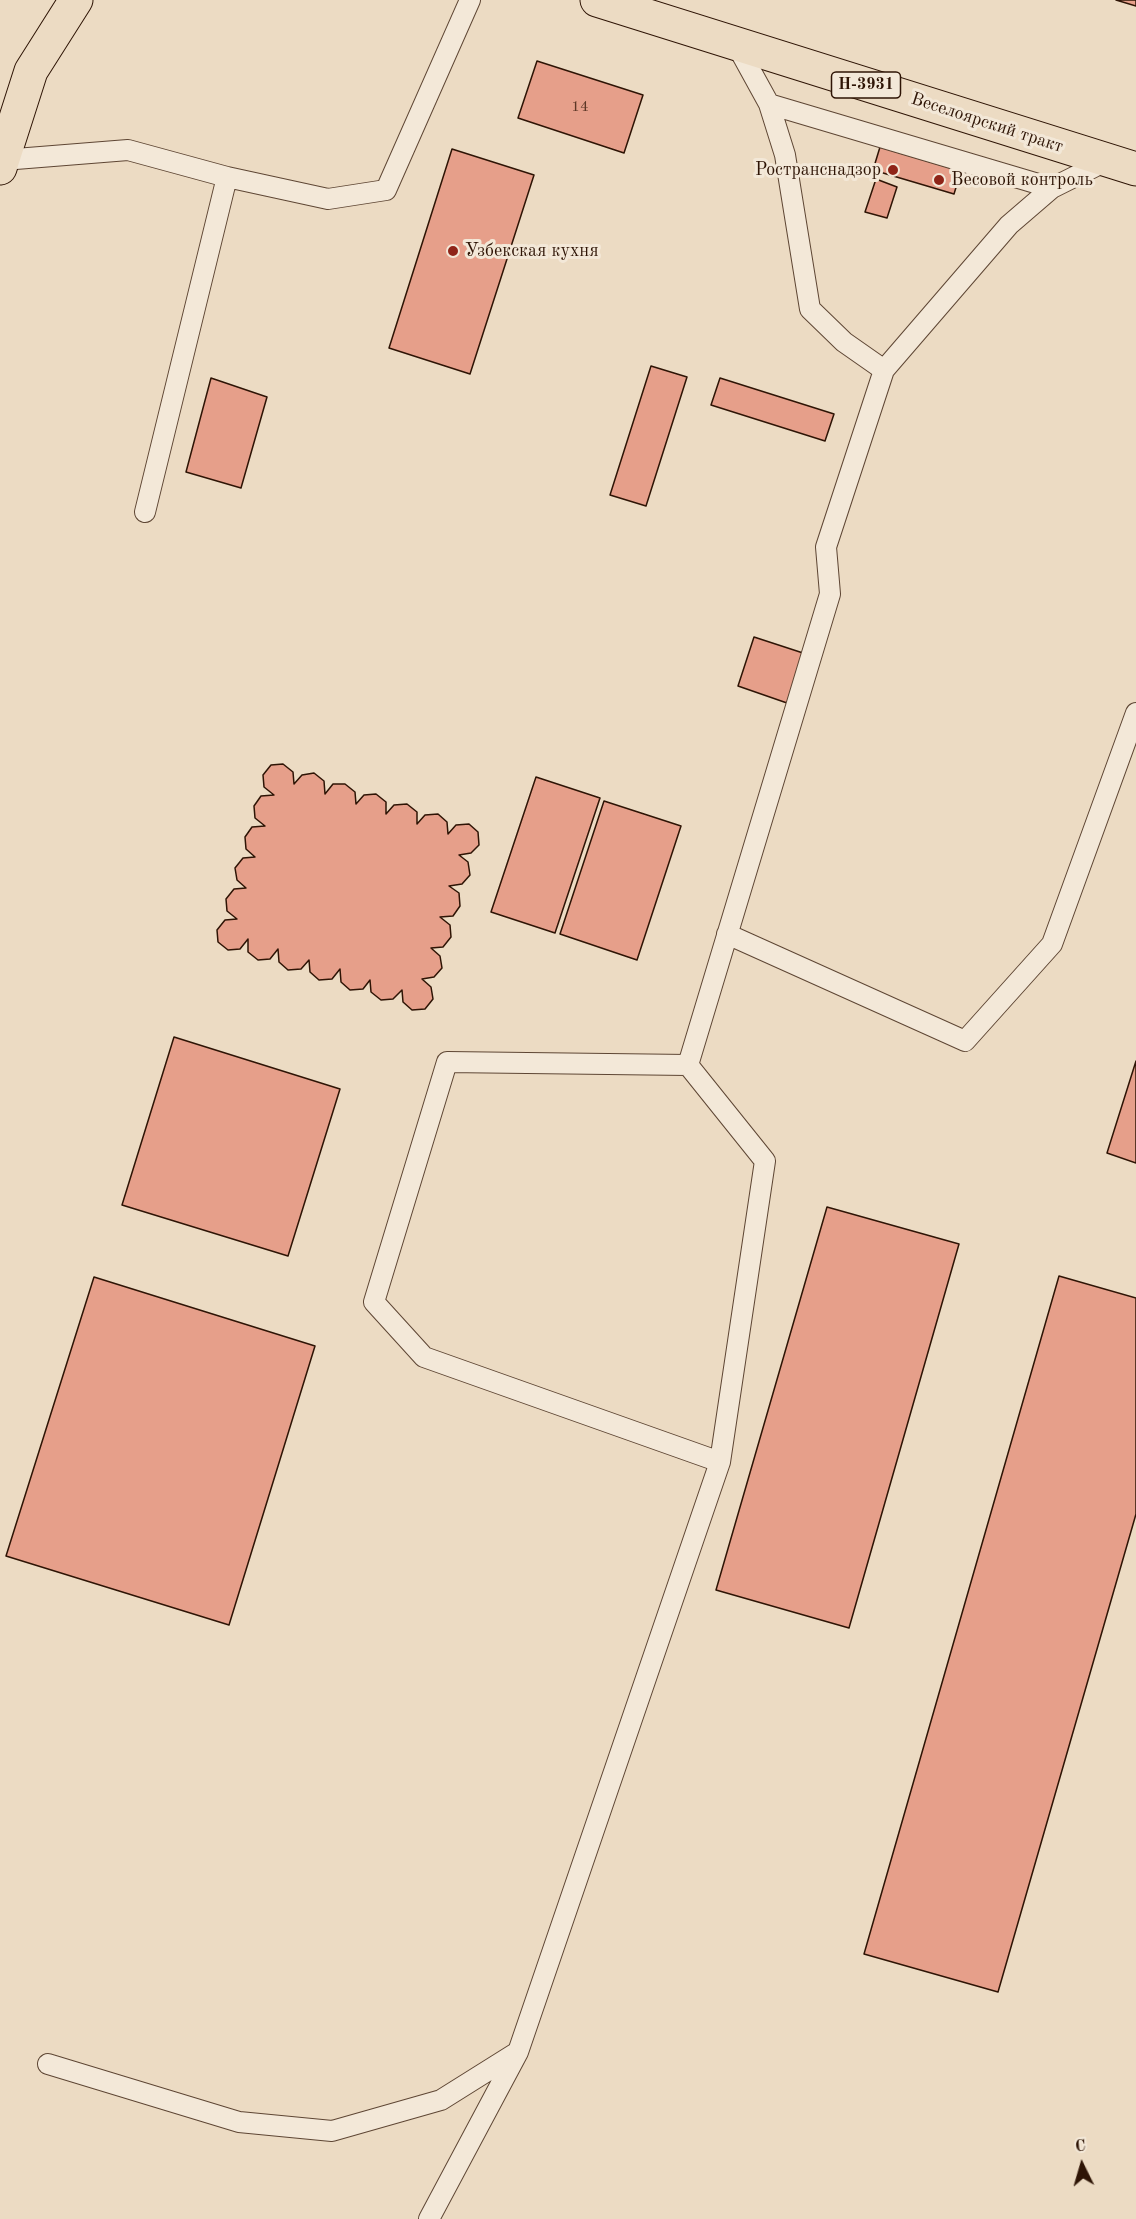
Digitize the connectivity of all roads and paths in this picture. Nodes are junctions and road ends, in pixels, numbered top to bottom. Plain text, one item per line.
1 (76, 0) edge
2 (470, 0) edge
3 (597, 0) edge
4 (736, 44) junction
5 (769, 104) junction
6 (1, 164) edge
7 (1121, 165) edge
8 (227, 177) junction
9 (1052, 188) junction
10 (884, 370) junction
11 (145, 512) dead end
12 (1136, 713) edge
13 (727, 934) junction
14 (688, 1065) junction
15 (720, 1462) junction
16 (518, 2052) junction
17 (48, 2064) dead end
18 (429, 2219) edge

1 - 6 highway
2 - 8 lane
3 - 4 highway, Веселоярский тракт / Н-3931
4 - 5 lane
4 - 7 highway, Веселоярский тракт / Н-3931
5 - 9 lane
5 - 10 lane
6 - 8 lane
7 - 9 lane
8 - 11 lane
9 - 10 lane
10 - 13 lane
12 - 13 lane
13 - 14 lane
14 - 15 lane
14 - 15 lane
15 - 16 lane
16 - 17 lane
16 - 18 lane

